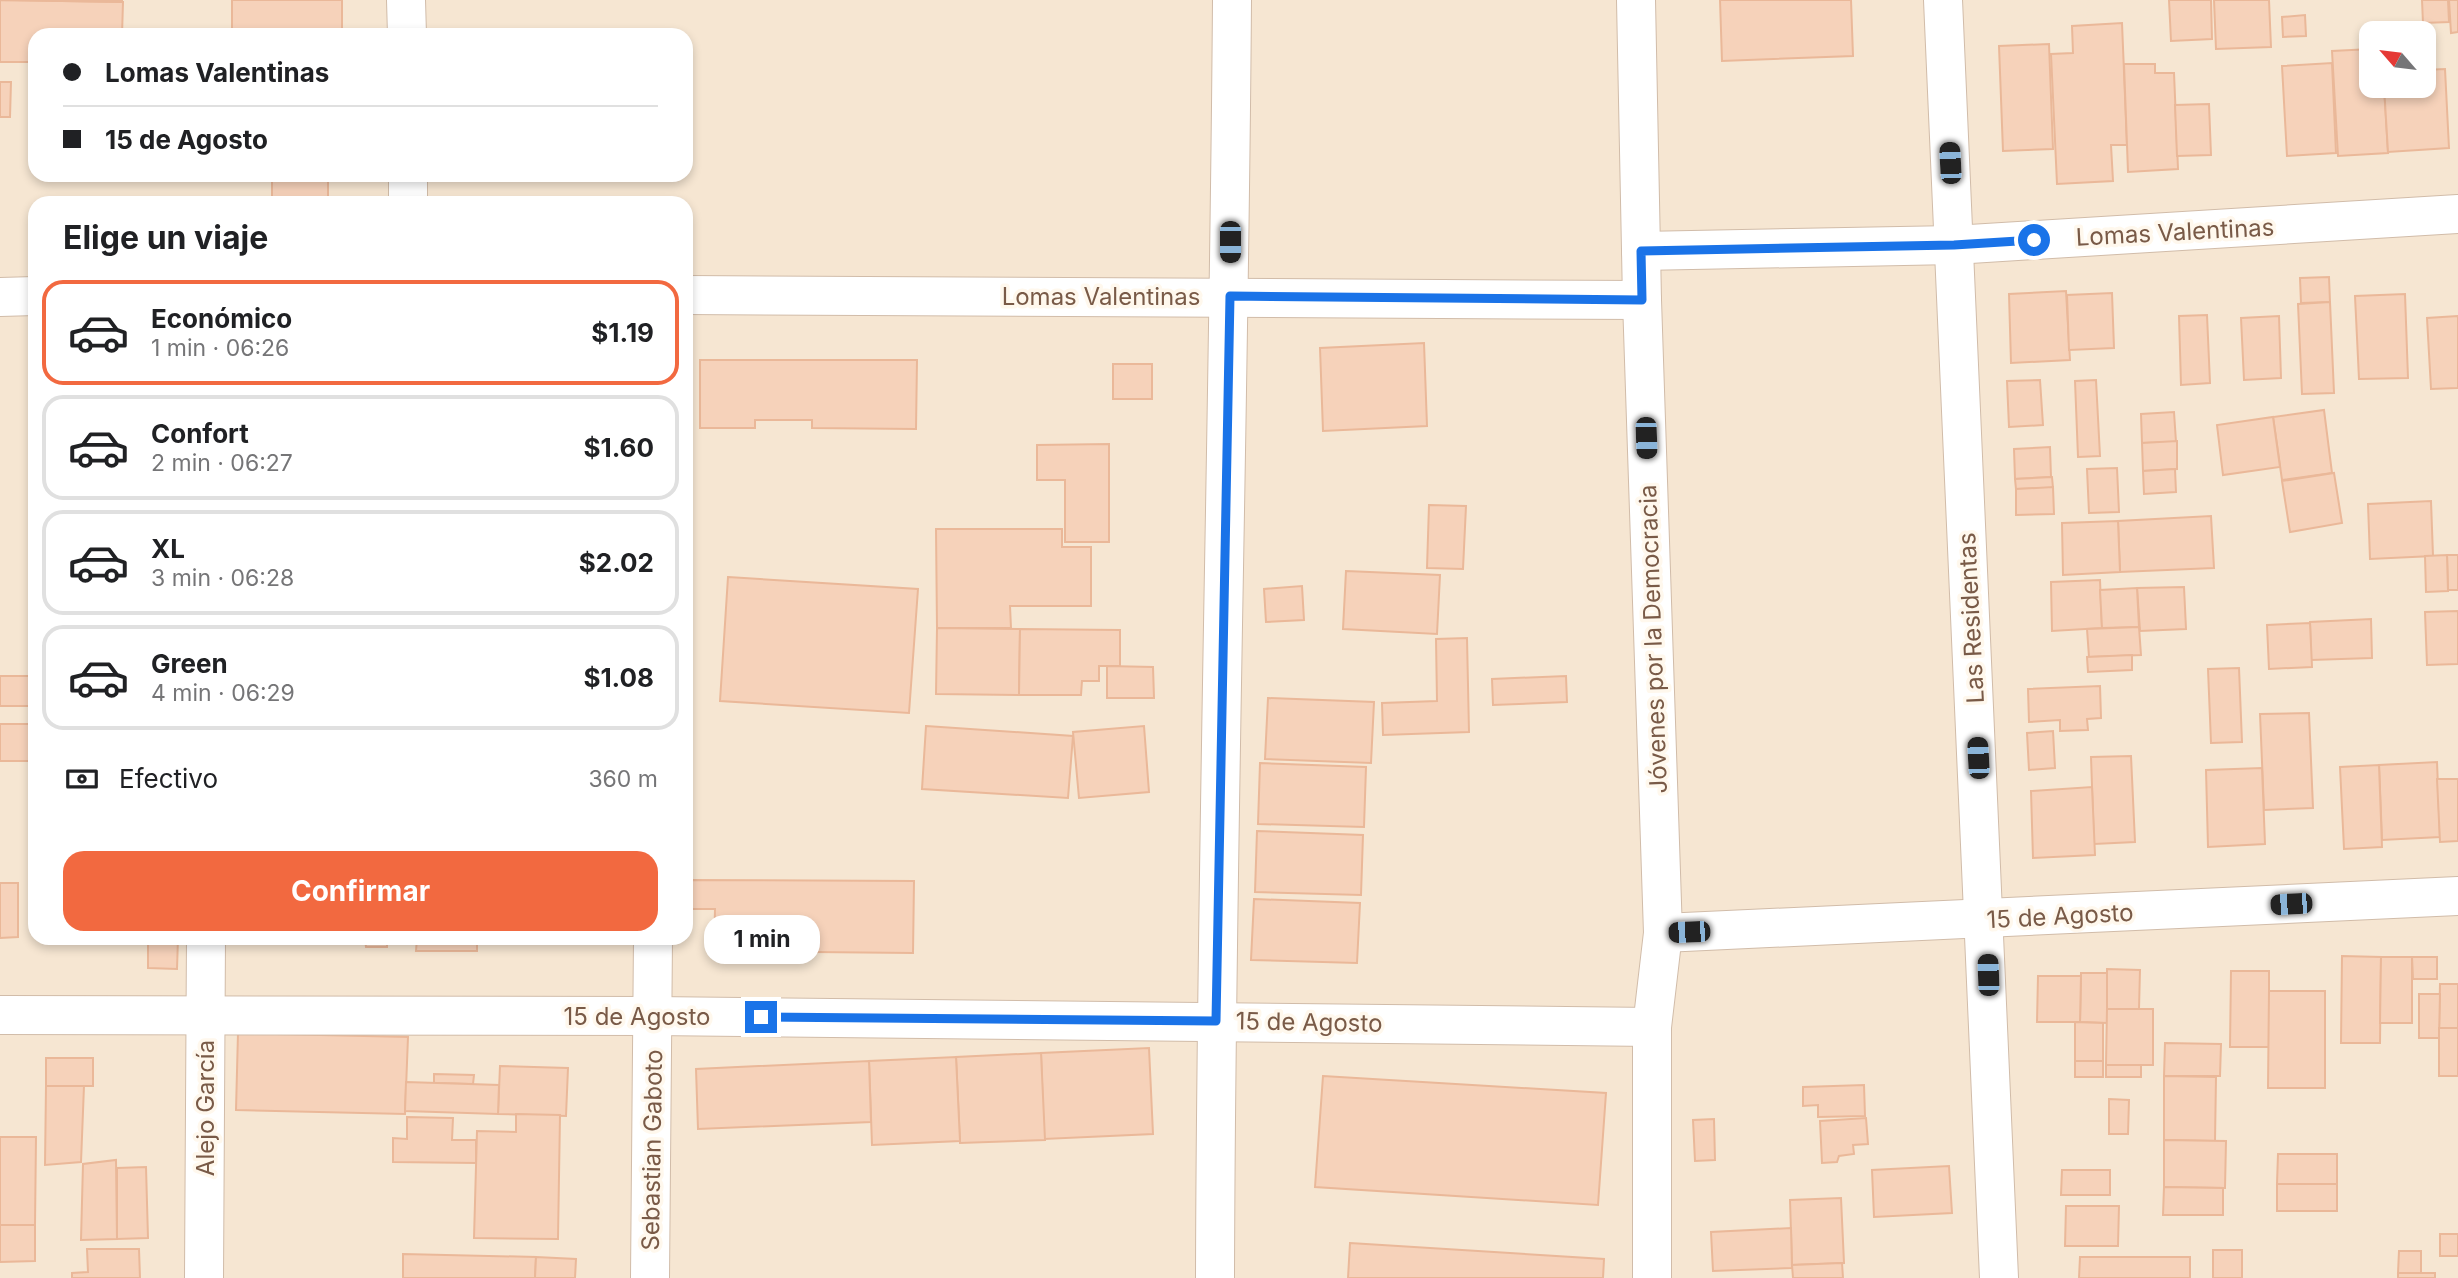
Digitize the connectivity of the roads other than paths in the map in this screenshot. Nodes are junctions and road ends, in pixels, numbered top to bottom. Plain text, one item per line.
1 (406, 0) edge
2 (1232, 0) edge
3 (1636, 0) edge
4 (1943, 0) edge
5 (407, 28) edge
6 (2458, 214) edge
7 (1954, 245) junction
8 (1641, 251) junction
9 (693, 295) edge
10 (28, 296) edge
11 (1230, 296) junction
12 (0, 297) edge
13 (1642, 300) junction
14 (2458, 896) edge
15 (1986, 919) junction
16 (1663, 933) junction
17 (206, 945) edge
18 (653, 945) edge
19 (205, 1015) junction
20 (0, 1016) edge
21 (654, 1016) junction
22 (1216, 1021) junction
23 (1652, 1027) junction
24 (204, 1278) edge
25 (650, 1278) edge
26 (1216, 1278) edge
27 (1651, 1278) edge
28 (1999, 1278) edge

1 - 5 street
2 - 11 street
3 - 8 street, Jóvenes por la Democracia
4 - 7 street, Las Residentas
6 - 7 street, Lomas Valentinas
7 - 8 street, Lomas Valentinas
7 - 15 street, Las Residentas
8 - 13 street, Jóvenes por la Democracia
9 - 11 street, Lomas Valentinas
10 - 12 street
11 - 13 street, Lomas Valentinas
11 - 22 street
13 - 16 street, Jóvenes por la Democracia
14 - 15 street, 15 de Agosto
15 - 16 street, 15 de Agosto
15 - 28 street, Las Residentas
16 - 23 street, Jóvenes por la Democracia
17 - 19 street, Alejo García
18 - 21 street, Sebastian Gaboto
19 - 20 street, 15 de Agosto
19 - 21 street, 15 de Agosto
19 - 24 street, Alejo García
21 - 22 street, 15 de Agosto
21 - 25 street, Sebastian Gaboto
22 - 23 street, 15 de Agosto
22 - 26 street
23 - 27 street, Jóvenes por la Democracia

